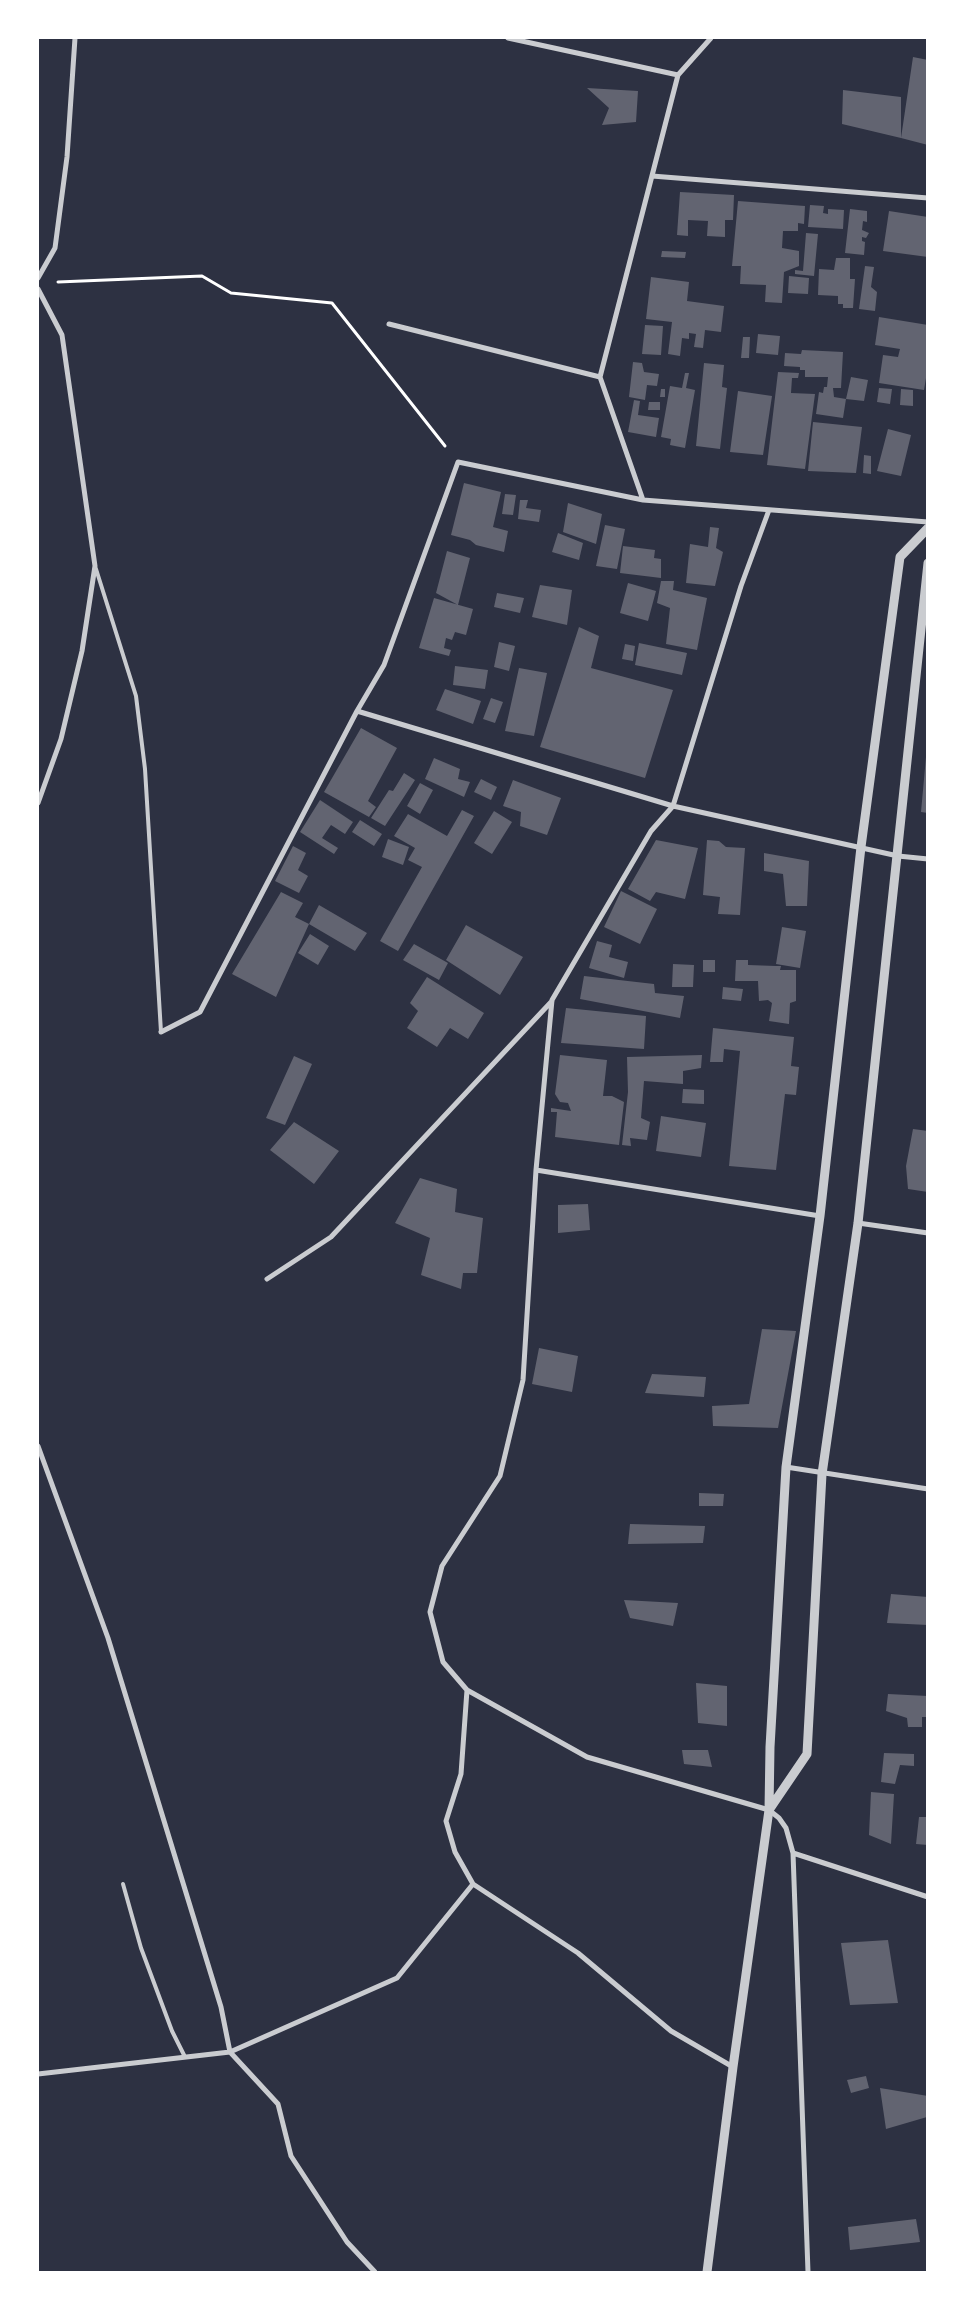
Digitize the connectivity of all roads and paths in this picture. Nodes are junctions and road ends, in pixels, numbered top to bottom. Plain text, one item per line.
1 (76, 38) edge
2 (508, 38) edge
3 (711, 38) edge
4 (678, 75) junction
5 (652, 176) junction
6 (928, 198) edge
7 (38, 278) edge
8 (57, 282) dead end
9 (38, 289) edge
10 (389, 324) dead end
11 (600, 377) junction
12 (458, 462) junction
13 (642, 500) junction
14 (768, 510) junction
15 (928, 522) edge
16 (928, 528) edge
17 (928, 563) edge
18 (95, 566) junction
19 (357, 711) junction
20 (38, 803) edge
21 (673, 806) junction
22 (861, 847) junction
23 (898, 856) junction
24 (928, 859) edge
25 (552, 1000) junction
26 (161, 1032) joint
27 (536, 1170) junction
28 (820, 1216) junction
29 (858, 1223) junction
30 (928, 1233) edge
31 (267, 1278) dead end
32 (38, 1446) edge
33 (786, 1468) junction
34 (822, 1474) junction
35 (928, 1489) edge
36 (467, 1690) junction
37 (769, 1810) junction
38 (793, 1853) junction
39 (123, 1884) dead end
40 (473, 1884) junction
41 (928, 1897) edge
42 (230, 2052) junction
43 (185, 2057) junction
44 (733, 2067) junction
45 (38, 2074) edge
46 (375, 2272) edge
47 (706, 2272) edge
48 (808, 2272) edge

1 - 7 street
2 - 4 street
3 - 4 street
4 - 5 street
5 - 6 street
5 - 11 street
8 - 12 path
9 - 18 street
10 - 11 street
11 - 13 street
12 - 13 street
12 - 19 street
13 - 14 street
14 - 15 street
14 - 21 street
16 - 22 street
17 - 23 street
18 - 20 street
18 - 26 lane
19 - 21 street
19 - 26 street
21 - 22 street
21 - 25 street
22 - 23 street
22 - 28 street
23 - 24 street
23 - 29 street
25 - 27 street
25 - 31 street
27 - 28 street
27 - 36 street
28 - 33 street
29 - 30 street
29 - 34 street
32 - 42 street
33 - 34 street
33 - 37 street
34 - 35 street
34 - 37 street
36 - 37 street
36 - 40 street
37 - 38 street
37 - 44 street
38 - 41 street
38 - 48 street
39 - 43 lane
40 - 42 street
40 - 44 street
42 - 43 street
42 - 46 street
43 - 45 street
44 - 47 street

